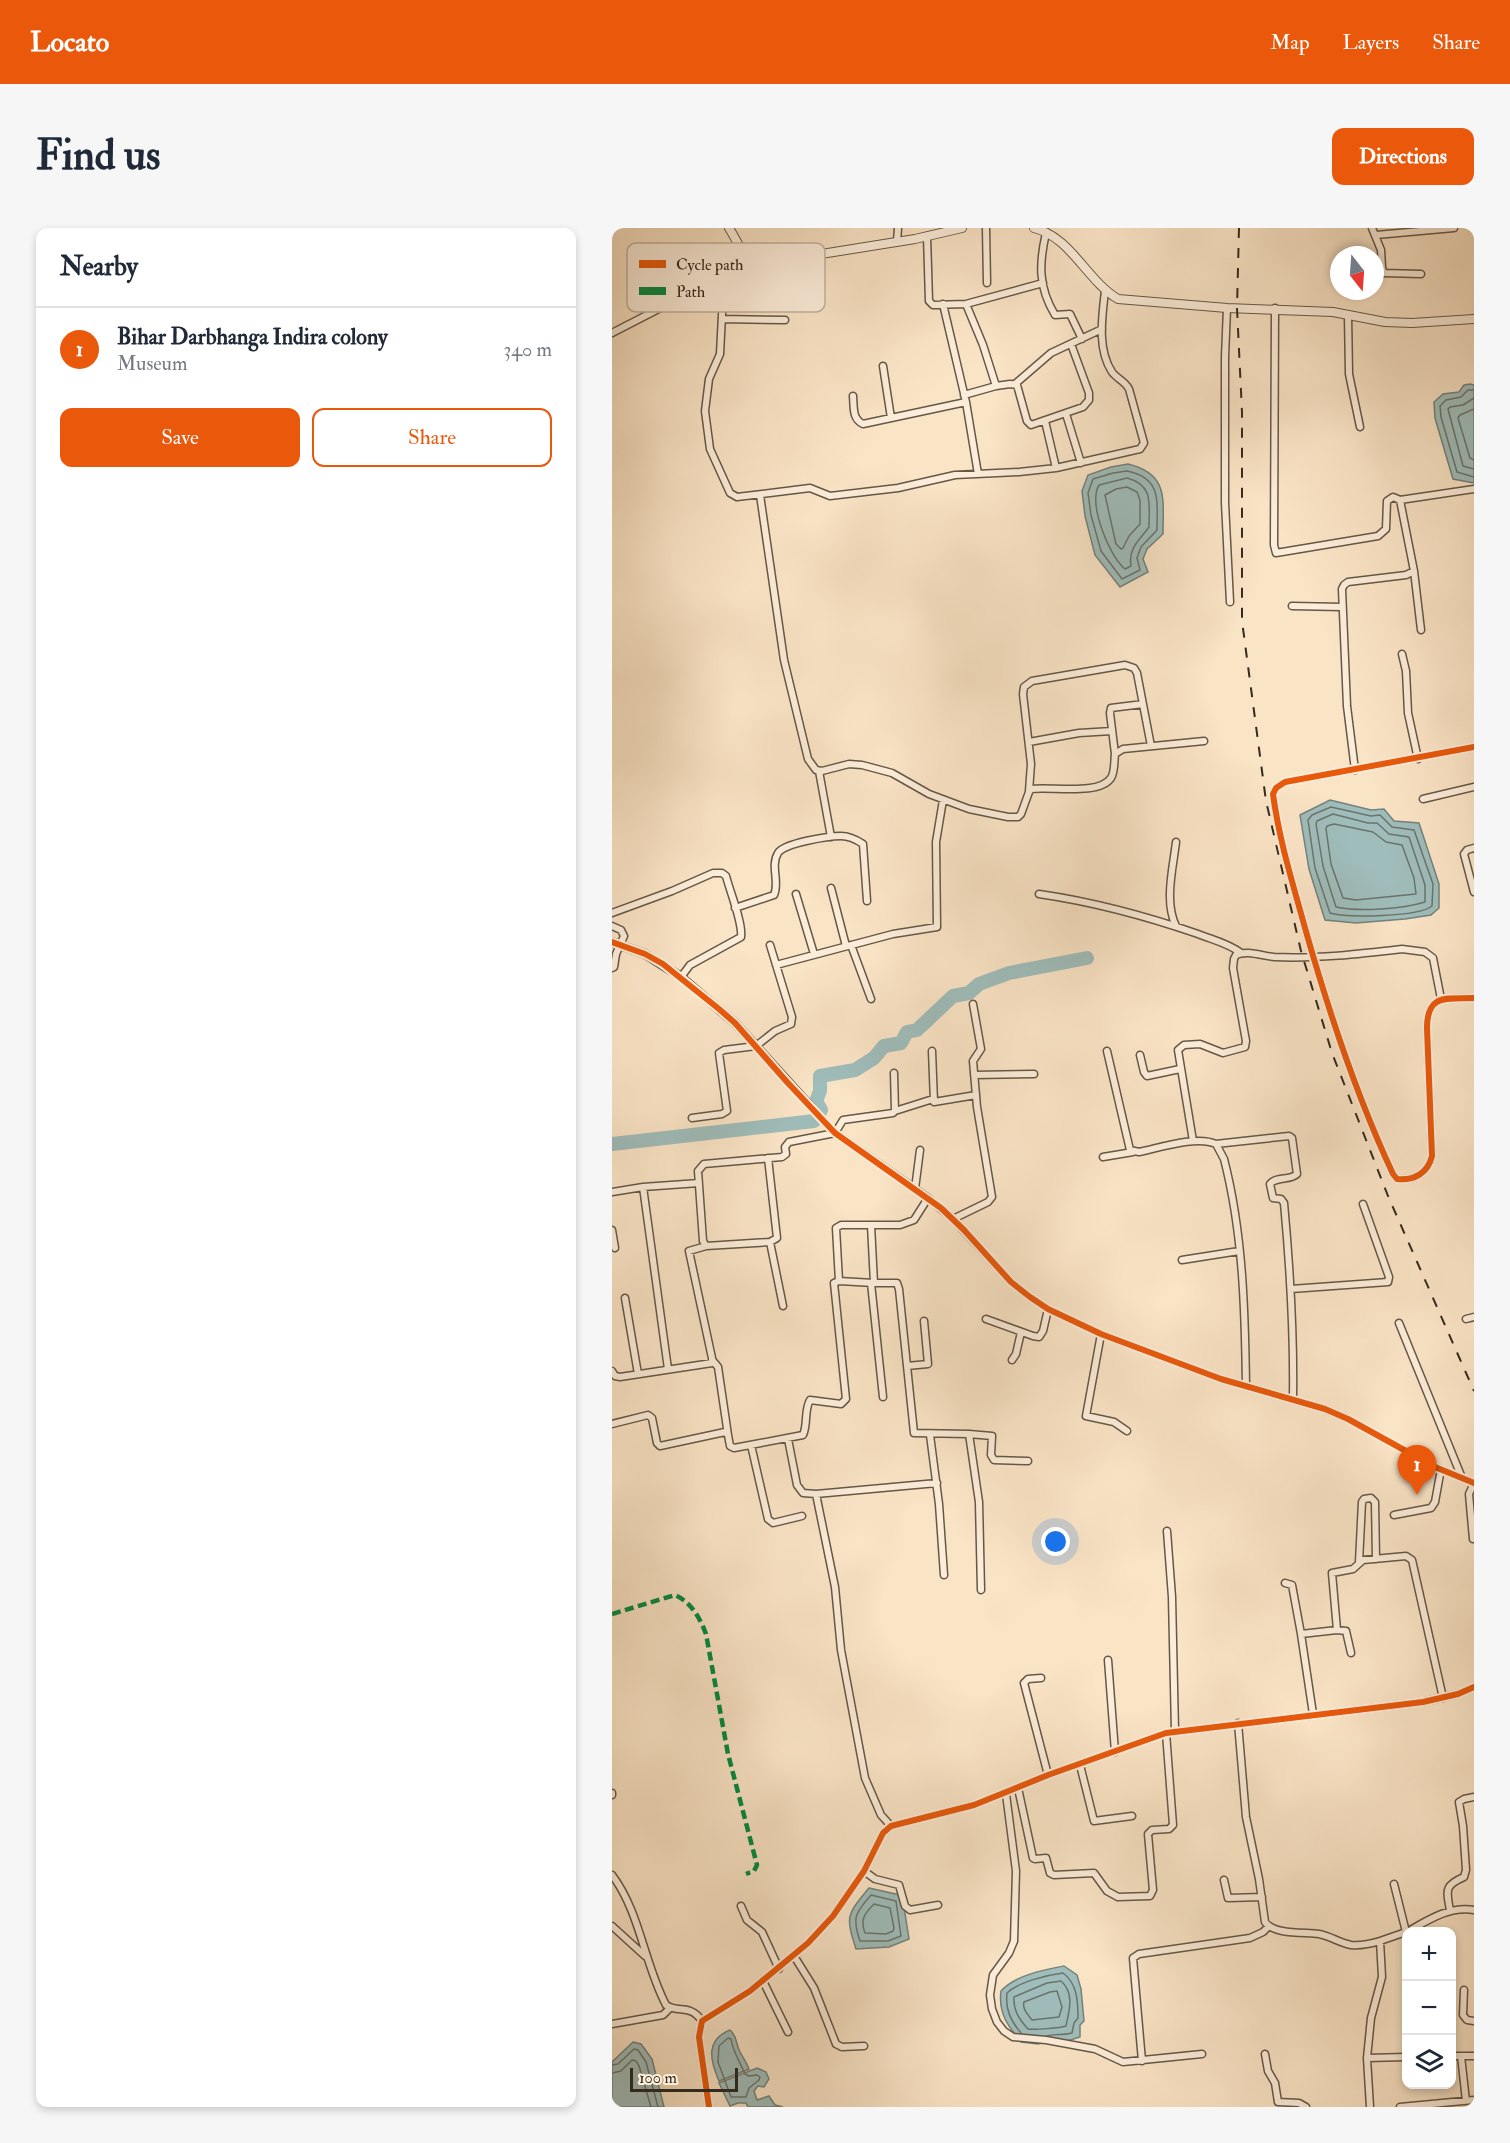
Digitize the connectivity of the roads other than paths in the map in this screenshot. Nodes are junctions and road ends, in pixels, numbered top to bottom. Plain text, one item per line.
1 (729, 228) edge
2 (898, 228) edge
3 (962, 228) edge
4 (986, 228) edge
5 (1034, 228) edge
6 (1372, 228) edge
7 (1454, 228) edge
8 (949, 229) edge
9 (1046, 233) junction
10 (1376, 235) junction
11 (927, 236) junction
12 (897, 242) junction
13 (739, 243) edge
14 (825, 254) edge
15 (1421, 274) dead end
16 (987, 283) dead end
17 (1043, 283) junction
18 (1105, 291) junction
19 (943, 304) junction
20 (966, 304) junction
21 (1227, 308) junction
22 (1275, 308) junction
23 (653, 312) edge
24 (722, 312) edge
25 (1348, 315) junction
26 (722, 319) junction
27 (1474, 319) edge
28 (785, 320) dead end
29 (1102, 329) junction
30 (612, 333) edge
31 (1082, 339) junction
32 (1071, 344) junction
33 (883, 366) dead end
34 (1014, 384) junction
35 (996, 387) junction
36 (853, 396) dead end
37 (965, 398) junction
38 (1066, 414) junction
39 (891, 418) junction
40 (1045, 421) junction
41 (1359, 427) dead end
42 (1081, 463) junction
43 (1056, 468) junction
44 (978, 474) junction
45 (1474, 489) edge
46 (760, 495) junction
47 (1400, 500) junction
48 (1414, 571) junction
49 (1230, 602) dead end
50 (1292, 606) dead end
51 (1342, 607) junction
52 (1421, 630) dead end
53 (1402, 654) dead end
54 (1143, 704) junction
55 (1112, 731) junction
56 (1204, 741) dead end
57 (1029, 742) junction
58 (1151, 746) junction
59 (1474, 747) edge
60 (1115, 754) junction
61 (1418, 759) junction
62 (1355, 770) junction
63 (819, 771) junction
64 (1474, 790) edge
65 (1029, 792) junction
66 (1423, 799) dead end
67 (943, 800) junction
68 (831, 837) junction
69 (1176, 842) dead end
70 (1474, 848) edge
71 (831, 888) dead end
72 (1474, 892) edge
73 (796, 894) dead end
74 (1039, 894) dead end
75 (867, 901) dead end
76 (735, 908) junction
77 (612, 913) edge
78 (612, 926) edge
79 (1176, 926) junction
80 (612, 942) edge
81 (621, 945) junction
82 (770, 945) dead end
83 (848, 945) junction
84 (1240, 953) junction
85 (814, 954) junction
86 (1313, 957) junction
87 (776, 964) junction
88 (612, 968) edge
89 (681, 977) junction
90 (1474, 998) edge
91 (871, 999) dead end
92 (1441, 999) junction
93 (973, 1004) dead end
94 (756, 1046) junction
95 (932, 1051) dead end
96 (1107, 1051) dead end
97 (1140, 1055) dead end
98 (1180, 1069) junction
99 (894, 1073) dead end
100 (1034, 1074) dead end
101 (974, 1075) junction
102 (976, 1095) junction
103 (933, 1099) junction
104 (811, 1107) joint
105 (895, 1111) junction
106 (692, 1118) dead end
107 (835, 1133) junction
108 (1193, 1142) junction
109 (1216, 1144) junction
110 (920, 1150) dead end
111 (1134, 1152) junction
112 (1103, 1157) dead end
113 (768, 1158) junction
114 (699, 1183) junction
115 (643, 1187) junction
116 (915, 1189) junction
117 (612, 1192) edge
118 (928, 1198) junction
119 (1363, 1204) dead end
120 (953, 1219) junction
121 (871, 1225) junction
122 (612, 1230) edge
123 (770, 1242) junction
124 (706, 1246) junction
125 (615, 1248) dead end
126 (1239, 1251) junction
127 (1182, 1260) dead end
128 (839, 1281) junction
129 (873, 1283) junction
130 (1291, 1289) junction
131 (625, 1298) dead end
132 (783, 1306) dead end
133 (1048, 1309) junction
134 (1474, 1317) edge
135 (986, 1319) dead end
136 (1466, 1319) dead end
137 (924, 1321) dead end
138 (1399, 1323) dead end
139 (1021, 1332) junction
140 (1101, 1334) junction
141 (1012, 1360) dead end
142 (712, 1361) junction
143 (907, 1366) junction
144 (668, 1369) junction
145 (612, 1371) edge
146 (638, 1374) junction
147 (1246, 1386) junction
148 (883, 1397) dead end
149 (1293, 1398) junction
150 (612, 1424) edge
151 (1127, 1431) dead end
152 (969, 1434) junction
153 (728, 1435) junction
154 (930, 1435) junction
155 (788, 1438) junction
156 (751, 1445) junction
157 (1028, 1461) dead end
158 (1441, 1469) junction
159 (1462, 1479) junction
160 (937, 1483) junction
161 (1474, 1483) edge
162 (816, 1494) junction
163 (1394, 1515) dead end
164 (802, 1516) dead end
165 (1167, 1532) dead end
166 (1473, 1539) edge
167 (1376, 1559) junction
168 (1359, 1562) junction
169 (944, 1575) dead end
170 (1285, 1583) dead end
171 (981, 1590) dead end
172 (1337, 1630) junction
173 (1301, 1634) junction
174 (1350, 1653) dead end
175 (1108, 1660) dead end
176 (1041, 1678) dead end
177 (1474, 1687) edge
178 (1443, 1698) junction
179 (1313, 1714) junction
180 (1238, 1723) junction
181 (1175, 1731) junction
182 (1166, 1733) junction
183 (1115, 1752) junction
184 (1080, 1765) junction
185 (1048, 1775) junction
186 (1018, 1788) junction
187 (1006, 1794) junction
188 (1474, 1797) edge
189 (1132, 1816) dead end
190 (891, 1826) junction
191 (864, 1871) junction
192 (612, 1875) edge
193 (1224, 1880) dead end
194 (1394, 1884) dead end
195 (1262, 1897) junction
196 (938, 1905) dead end
197 (741, 1906) dead end
198 (1474, 1910) edge
199 (1450, 1911) junction
200 (612, 1926) edge
201 (1268, 1927) junction
202 (1405, 1927) edge
203 (1415, 1927) edge
204 (1402, 1933) edge
205 (1380, 1941) junction
206 (794, 1956) junction
207 (647, 1958) junction
208 (779, 1969) junction
209 (763, 1981) junction
210 (1464, 1990) dead end
211 (670, 2008) junction
212 (702, 2021) junction
213 (1474, 2021) edge
214 (612, 2024) edge
215 (788, 2032) dead end
216 (864, 2046) dead end
217 (1202, 2054) dead end
218 (1265, 2054) dead end
219 (1456, 2056) edge
220 (1461, 2056) junction
221 (1474, 2056) edge
222 (1402, 2057) edge
223 (1367, 2058) junction
224 (1142, 2061) junction
225 (1474, 2100) edge
226 (1466, 2101) junction
227 (709, 2107) edge
228 (1306, 2107) edge
229 (1370, 2107) edge
230 (1401, 2107) edge

1 - 13 street
2 - 12 street
3 - 8 street
4 - 16 street
5 - 9 street
6 - 10 street
7 - 10 street
8 - 11 street
9 - 17 street
9 - 18 street
10 - 15 street
11 - 12 street
11 - 19 street
12 - 14 street
17 - 20 street
17 - 31 street
18 - 21 street
18 - 29 street
19 - 20 street
19 - 37 street
20 - 35 street
21 - 22 street
21 - 49 street
22 - 25 street
22 - 47 street
23 - 30 street
24 - 26 street
25 - 27 street
25 - 41 street
26 - 28 street
26 - 46 street
29 - 31 street
29 - 42 street
31 - 32 street
32 - 34 street
32 - 38 street
33 - 39 street
34 - 35 street
34 - 40 street
35 - 37 street
36 - 39 street
37 - 39 street
37 - 44 street
38 - 40 street
38 - 42 street
40 - 43 street
42 - 43 street
43 - 44 street
44 - 46 street
45 - 47 street
46 - 63 street
47 - 48 street
48 - 51 street
48 - 52 street
50 - 51 street
51 - 62 street
53 - 61 street
54 - 55 street
54 - 57 street
54 - 58 street
55 - 57 street
55 - 60 street
56 - 58 street
57 - 65 street
58 - 60 street
59 - 61 street
60 - 65 street
61 - 62 street
62 - 86 street
63 - 67 street
63 - 68 street
64 - 66 street
65 - 67 street
67 - 83 street
68 - 75 street
68 - 76 street
69 - 79 street
70 - 72 street
71 - 83 street
73 - 85 street
74 - 79 street
76 - 77 street
76 - 89 street
78 - 81 street
79 - 84 street
80 - 81 street
81 - 88 street
81 - 89 street
82 - 87 street
83 - 85 street
83 - 91 street
84 - 86 street
84 - 98 street
85 - 87 street
86 - 92 street
86 - 92 street
87 - 94 street
89 - 94 street
90 - 92 street
93 - 101 street
94 - 104 street
94 - 106 street
95 - 103 street
96 - 111 street
97 - 98 street
98 - 108 street
99 - 105 street
100 - 101 street
101 - 102 street
102 - 103 street
102 - 120 street
103 - 105 street
104 - 107 street
105 - 107 street
107 - 113 street
107 - 116 street
108 - 109 street
108 - 111 street
109 - 126 street
109 - 130 street
110 - 116 street
111 - 112 street
113 - 114 street
113 - 123 street
114 - 115 street
114 - 124 street
115 - 117 street
115 - 144 street
116 - 118 street
118 - 120 street
118 - 121 street
119 - 130 street
120 - 133 street
121 - 128 street
121 - 129 street
122 - 125 street
123 - 124 street
123 - 132 street
124 - 142 street
126 - 127 street
126 - 147 street
128 - 129 street
128 - 155 street
129 - 143 street
129 - 148 street
130 - 149 street
131 - 146 street
133 - 139 street
133 - 140 street
134 - 136 street
135 - 139 street
137 - 143 street
138 - 159 street
139 - 141 street
140 - 147 street
140 - 151 street
142 - 144 street
142 - 153 street
143 - 154 street
144 - 146 street
145 - 146 street
147 - 149 street
149 - 158 street
150 - 153 street
152 - 154 street
152 - 157 street
152 - 171 street
153 - 156 street
154 - 160 street
155 - 156 street
155 - 162 street
156 - 164 street
158 - 159 street
158 - 163 street
159 - 161 street
160 - 162 street
160 - 169 street
161 - 166 street
162 - 190 street
165 - 181 street
167 - 168 street
167 - 168 street
167 - 178 street
168 - 172 street
170 - 173 street
172 - 173 street
172 - 174 street
173 - 179 street
175 - 183 street
176 - 185 street
177 - 178 street
178 - 179 street
179 - 180 street
180 - 181 street
180 - 195 street
181 - 182 street
182 - 183 street
182 - 186 street
183 - 184 street
184 - 185 street
184 - 189 street
185 - 186 street
186 - 187 street
187 - 190 street
187 - 224 street
188 - 199 street
190 - 191 street
191 - 196 street
191 - 206 street
192 - 207 street
193 - 195 street
194 - 202 street
195 - 201 street
197 - 208 street
198 - 199 street
199 - 203 street
200 - 207 street
201 - 205 street
201 - 224 street
204 - 205 street
205 - 223 street
206 - 208 street
206 - 216 street
207 - 211 street
208 - 209 street
209 - 212 street
209 - 215 street
210 - 213 street
211 - 212 street
211 - 214 street
212 - 227 street
217 - 224 street
218 - 228 street
219 - 220 street
220 - 221 street
220 - 226 street
222 - 223 street
223 - 229 street
225 - 226 street
226 - 230 street

